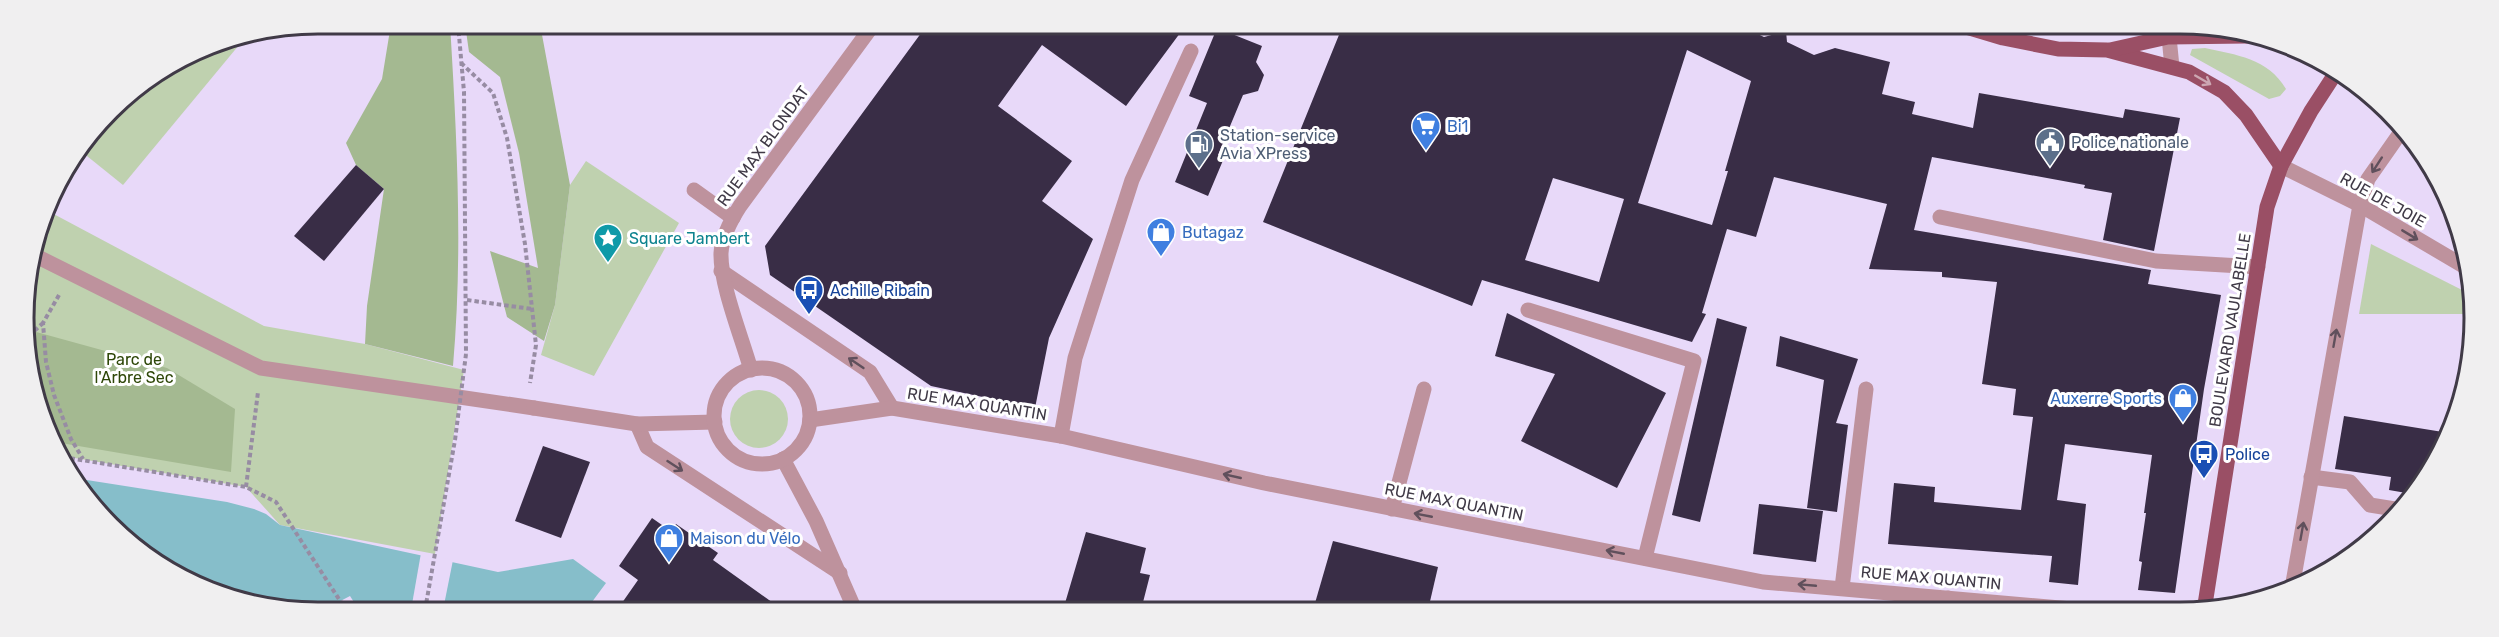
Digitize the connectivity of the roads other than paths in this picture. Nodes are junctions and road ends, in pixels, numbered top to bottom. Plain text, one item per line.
1 (866, 34) edge
2 (2010, 34) edge
3 (2161, 34) edge
4 (2168, 34) edge
5 (2107, 50) junction
6 (1191, 51) dead end
7 (2172, 67) junction
8 (2332, 79) edge
9 (2398, 136) edge
10 (2281, 166) junction
11 (694, 190) dead end
12 (2360, 205) junction
13 (1940, 217) dead end
14 (733, 218) junction
15 (41, 258) edge
16 (2459, 263) edge
17 (2258, 267) junction
18 (722, 271) junction
19 (1528, 310) dead end
20 (751, 370) junction
21 (1424, 389) dead end
22 (1866, 389) dead end
23 (892, 408) junction
24 (810, 420) junction
25 (715, 422) junction
26 (638, 424) junction
27 (1061, 436) junction
28 (783, 459) junction
29 (2311, 477) junction
30 (1392, 508) junction
31 (2392, 508) edge
32 (1645, 558) junction
33 (840, 573) junction
34 (2294, 579) edge
35 (1842, 588) junction
36 (2205, 601) edge
37 (852, 602) edge
38 (1935, 602) edge

1 - 14 street, RUE MAX BLONDAT
2 - 5 main road
3 - 5 main road
4 - 7 street
5 - 7 main road
6 - 27 street
7 -> 10 main road
8 - 10 main road, BOULEVARD VAULABELLE
9 -> 12 street
10 - 12 street, RUE DE JOIE
10 - 17 main road, BOULEVARD VAULABELLE
11 - 14 street
12 -> 16 street, RUE DE JOIE
29 -> 12 street
13 - 17 street
14 - 18 street, RUE MAX BLONDAT
15 - 26 street
17 - 36 main road, BOULEVARD VAULABELLE
18 - 20 street, RUE MAX BLONDAT
23 -> 18 street
19 - 32 street
20 - 24 street
20 - 25 street
21 - 30 street
22 - 35 street
23 - 24 street, RUE MAX QUANTIN
23 - 27 street, RUE MAX QUANTIN
24 - 28 street
25 - 26 street
25 - 28 street
26 -> 33 street
30 -> 27 street, RUE MAX QUANTIN
28 - 33 street
29 - 31 street
34 -> 29 street
32 -> 30 street, RUE MAX QUANTIN
35 -> 32 street, RUE MAX QUANTIN
33 - 37 street
35 - 38 street, RUE MAX QUANTIN

